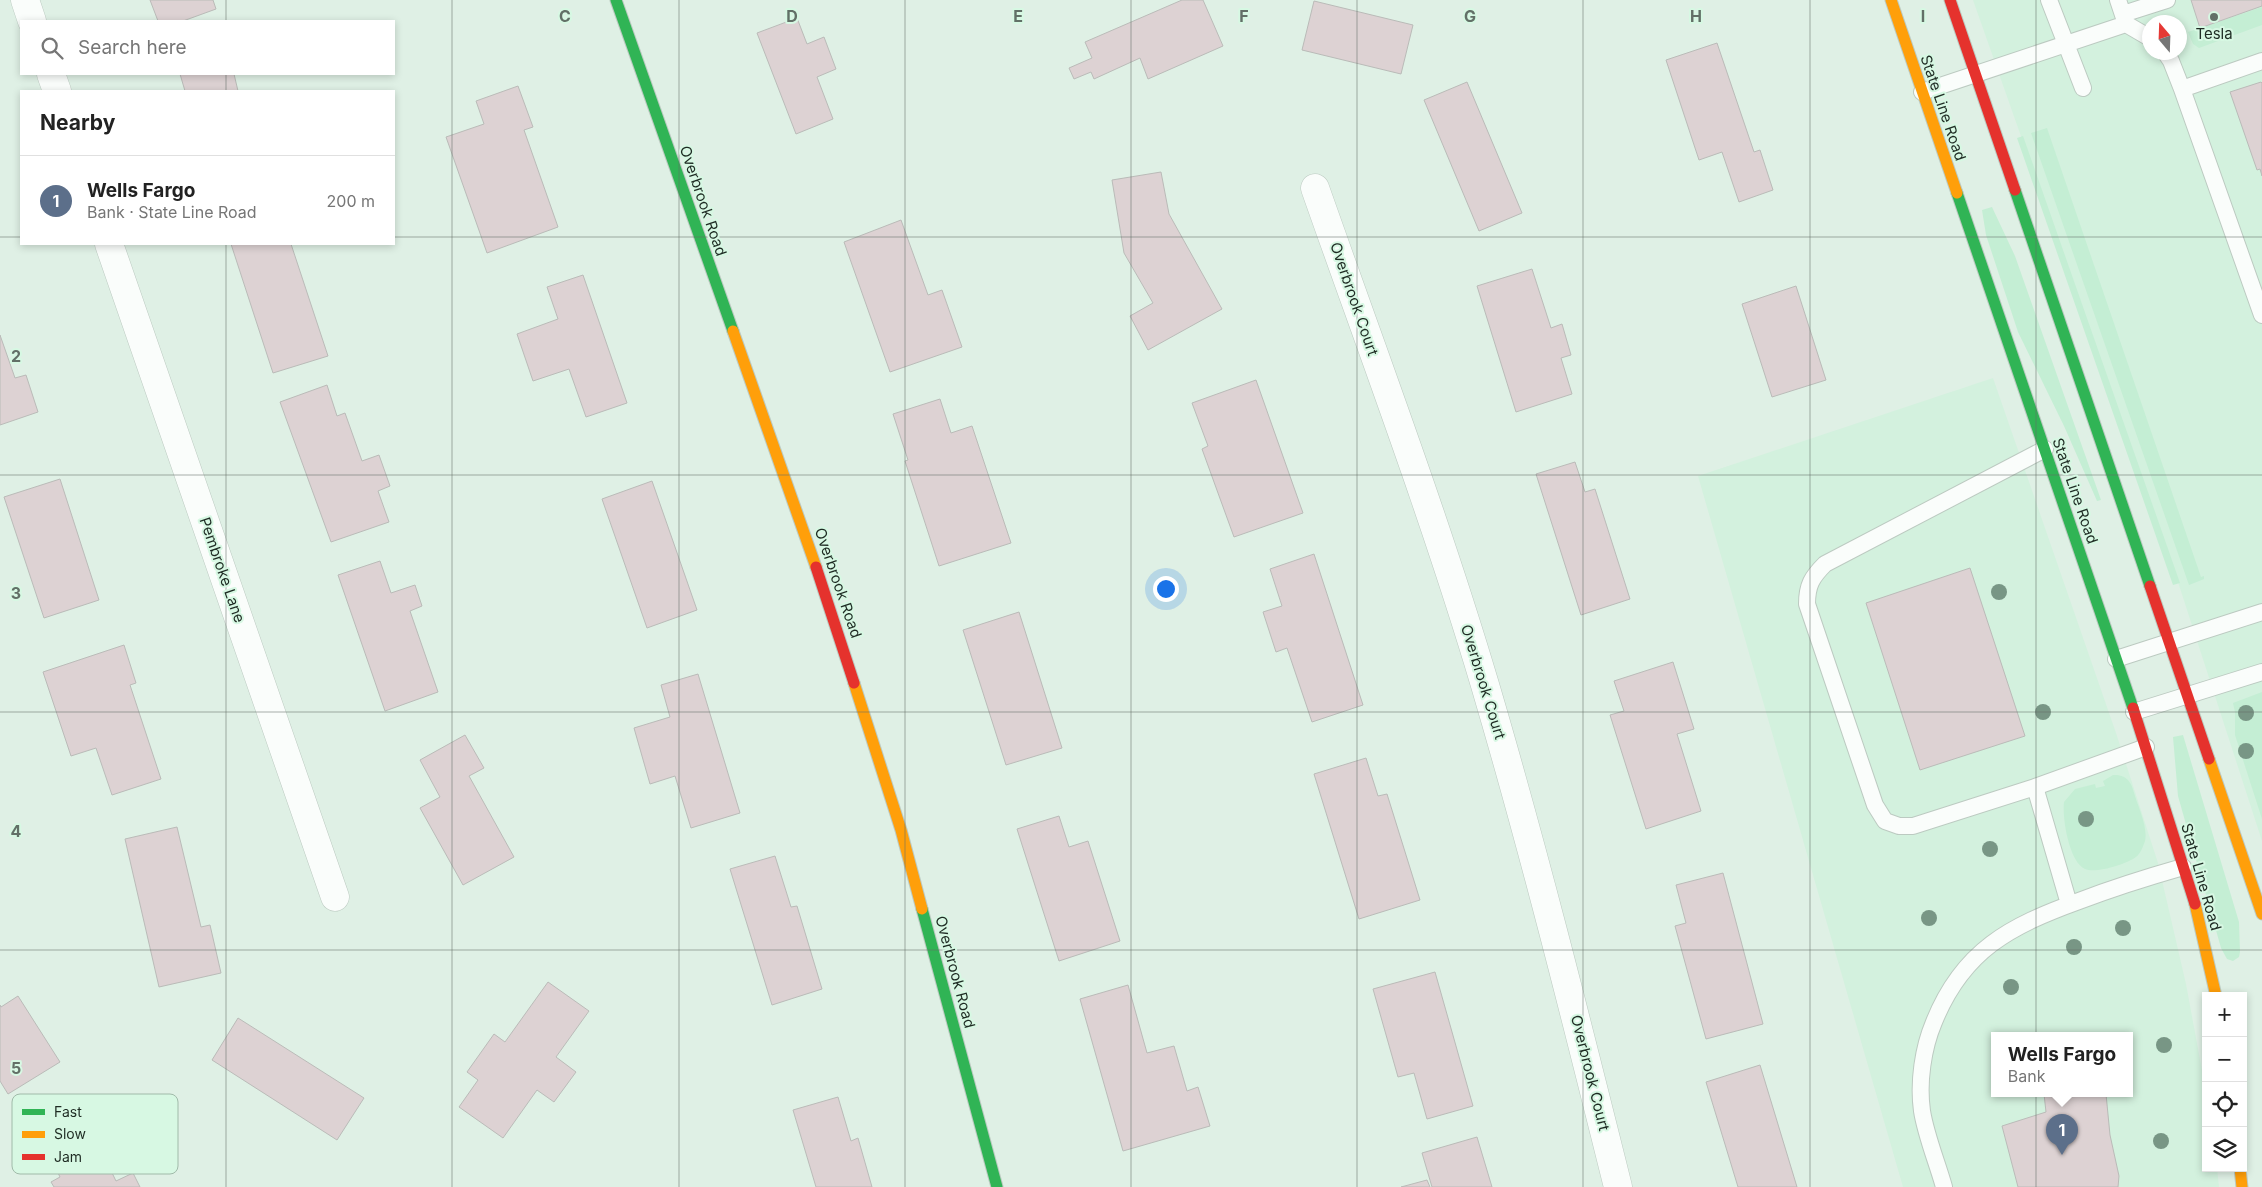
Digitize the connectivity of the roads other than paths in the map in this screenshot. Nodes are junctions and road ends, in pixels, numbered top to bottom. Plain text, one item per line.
1 (25, 0) edge
2 (616, 0) edge
3 (1891, 0) edge
4 (1950, 0) edge
5 (2049, 0) edge
6 (2167, 0) edge
7 (2122, 13) edge
8 (32, 20) edge
9 (2142, 31) edge
10 (2065, 44) junction
11 (2171, 60) edge
12 (2262, 61) edge
13 (1975, 74) junction
14 (51, 75) edge
15 (2083, 88) dead end
16 (2182, 88) junction
17 (57, 90) edge
18 (1922, 92) junction
19 (1315, 188) dead end
20 (109, 245) edge
21 (2262, 315) edge
22 (2045, 449) junction
23 (2262, 612) edge
24 (2169, 642) junction
25 (2116, 658) junction
26 (2262, 672) edge
27 (2187, 695) junction
28 (2134, 712) junction
29 (2146, 747) junction
30 (2035, 787) junction
31 (2183, 867) junction
32 (335, 897) dead end
33 (2069, 904) junction
34 (2262, 914) edge
35 (2215, 992) edge
36 (2240, 1172) edge
37 (997, 1187) edge
38 (1618, 1187) edge
39 (1944, 1187) edge
40 (2242, 1187) edge

1 - 8 street
2 - 37 main road, Overbrook Road
3 - 18 main road, State Line Road
4 - 13 main road
5 - 10 lane
6 - 7 lane
7 - 9 lane
7 - 10 lane
10 - 13 lane
10 - 15 lane
11 - 16 lane
12 - 16 lane
13 - 18 lane
13 - 24 main road
14 - 17 street
16 - 21 lane
18 - 22 main road, State Line Road
19 - 38 street, Overbrook Court
20 - 32 street, Pembroke Lane
22 - 25 main road, State Line Road
22 - 30 lane
23 - 24 lane
24 - 25 lane
24 - 27 main road
25 - 28 main road, State Line Road
26 - 27 lane
27 - 28 lane
27 - 34 main road
28 - 29 main road, State Line Road
29 - 30 lane
29 - 31 main road, State Line Road
30 - 33 lane
31 - 33 lane
31 - 35 main road, State Line Road
33 - 39 lane
36 - 40 main road

